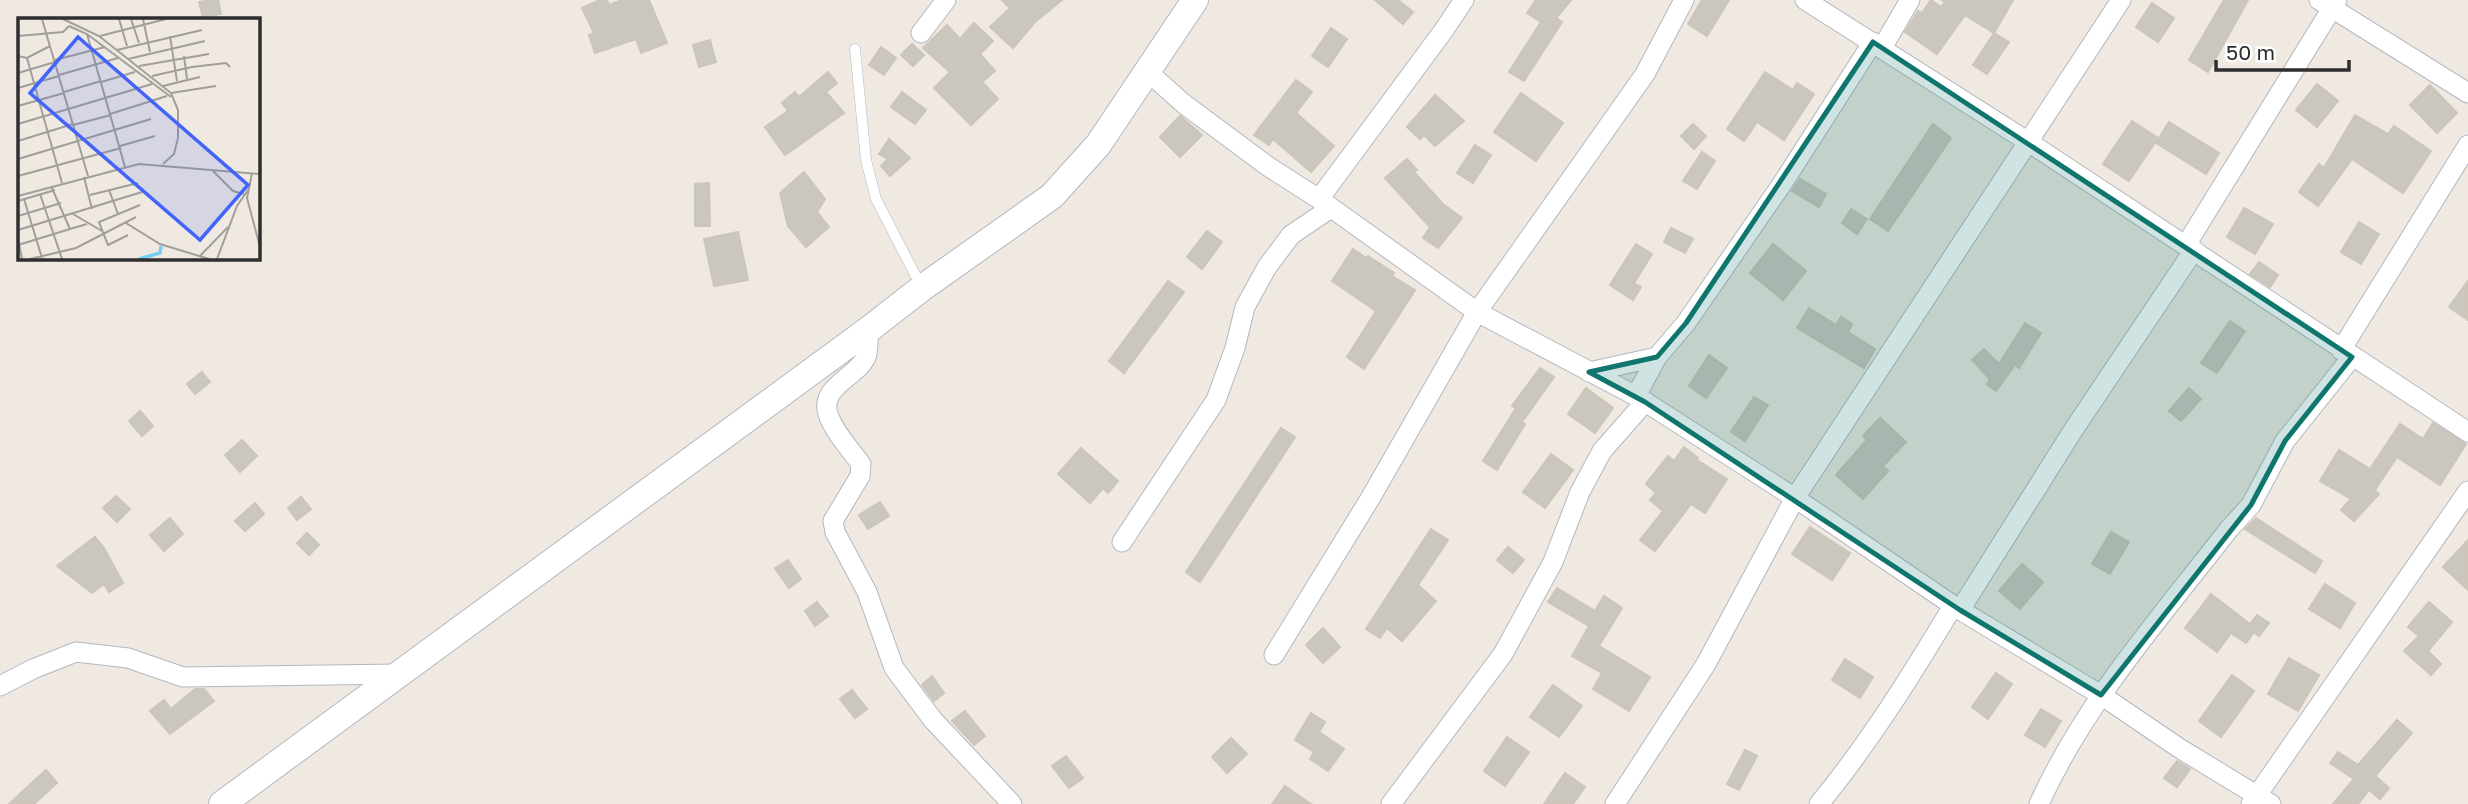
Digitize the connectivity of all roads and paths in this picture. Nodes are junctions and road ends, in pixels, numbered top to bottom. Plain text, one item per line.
1 (946, 0) edge
2 (1195, 0) edge
3 (1464, 0) edge
4 (1684, 0) edge
5 (1805, 0) edge
6 (1910, 0) edge
7 (2122, 0) edge
8 (2329, 3) edge
9 (921, 33) dead end
10 (1878, 45) junction
11 (855, 49) dead end
12 (1147, 71) junction
13 (2468, 93) edge
14 (2030, 143) junction
15 (2468, 145) edge
16 (1325, 203) junction
17 (2190, 248) junction
18 (922, 288) junction
19 (1477, 312) junction
20 (869, 330) junction
21 (2347, 353) junction
22 (1657, 357) junction
23 (1588, 372) junction
24 (1640, 399) junction
25 (2468, 432) edge
26 (2468, 491) edge
27 (1795, 498) junction
28 (1122, 542) dead end
29 (1957, 608) junction
30 (1274, 655) dead end
31 (399, 674) junction
32 (0, 685) edge
33 (2101, 695) junction
34 (2260, 801) edge
35 (222, 804) edge
36 (1012, 804) edge
37 (1391, 804) edge
38 (1615, 804) edge
39 (1819, 804) edge
40 (2039, 804) edge

1 - 9 street
2 - 12 street
3 - 16 street
4 - 19 street
5 - 10 street
6 - 10 street
7 - 14 street
8 - 13 street
8 - 17 street
10 - 14 street
10 - 22 street
11 - 18 lane
12 - 16 street
12 - 18 street
14 - 17 street
14 - 27 street
15 - 21 street
16 - 19 street
16 - 28 street
17 - 21 street
17 - 29 street
18 - 20 street
19 - 23 street
19 - 30 street
20 - 31 street
20 - 36 street
21 - 25 street
21 - 33 street
22 - 23 street
22 - 24 street
23 - 24 street
24 - 27 street
24 - 37 street
26 - 34 street
27 - 29 street
27 - 38 street
29 - 33 street
29 - 39 street
31 - 32 street
31 - 35 street
33 - 34 street
33 - 40 street

